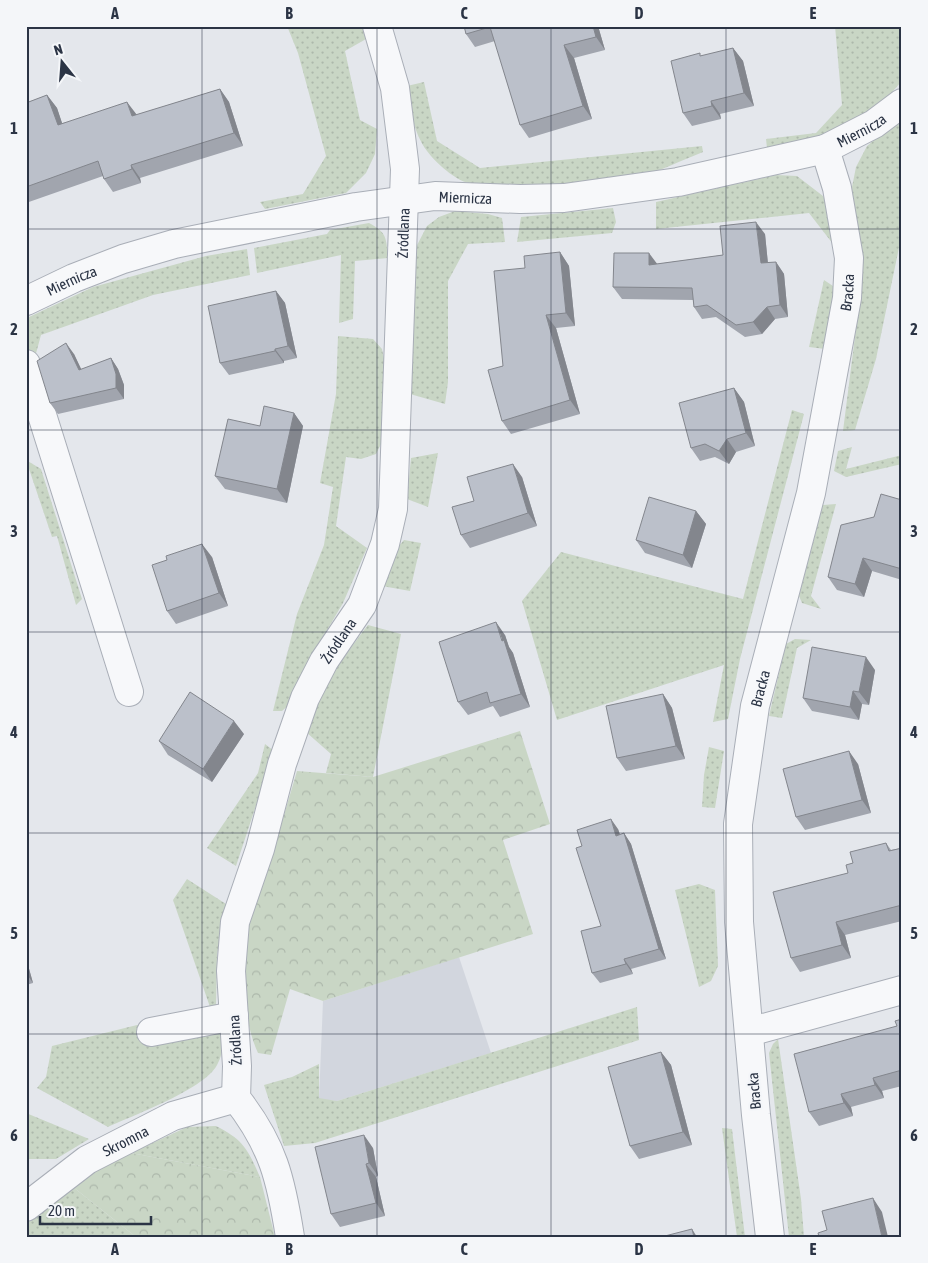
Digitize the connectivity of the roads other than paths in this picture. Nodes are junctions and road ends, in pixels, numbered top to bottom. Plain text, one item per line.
1 (377, 26) edge
2 (902, 103) edge
3 (825, 149) junction
4 (406, 199) junction
5 (26, 301) edge
6 (26, 364) edge
7 (129, 692) dead end
8 (902, 990) edge
9 (234, 1016) junction
10 (152, 1032) dead end
11 (749, 1032) junction
12 (236, 1098) junction
13 (26, 1207) edge
14 (290, 1237) edge
15 (770, 1237) edge

1 - 4 street, Źródlana
2 - 3 street, Miernicza
3 - 4 street, Miernicza
3 - 11 street, Bracka
4 - 5 street, Miernicza
4 - 9 street, Źródlana
6 - 7 street
8 - 11 street
9 - 10 street
9 - 12 street, Źródlana
11 - 15 street, Bracka
12 - 13 street, Skromna
12 - 14 street

